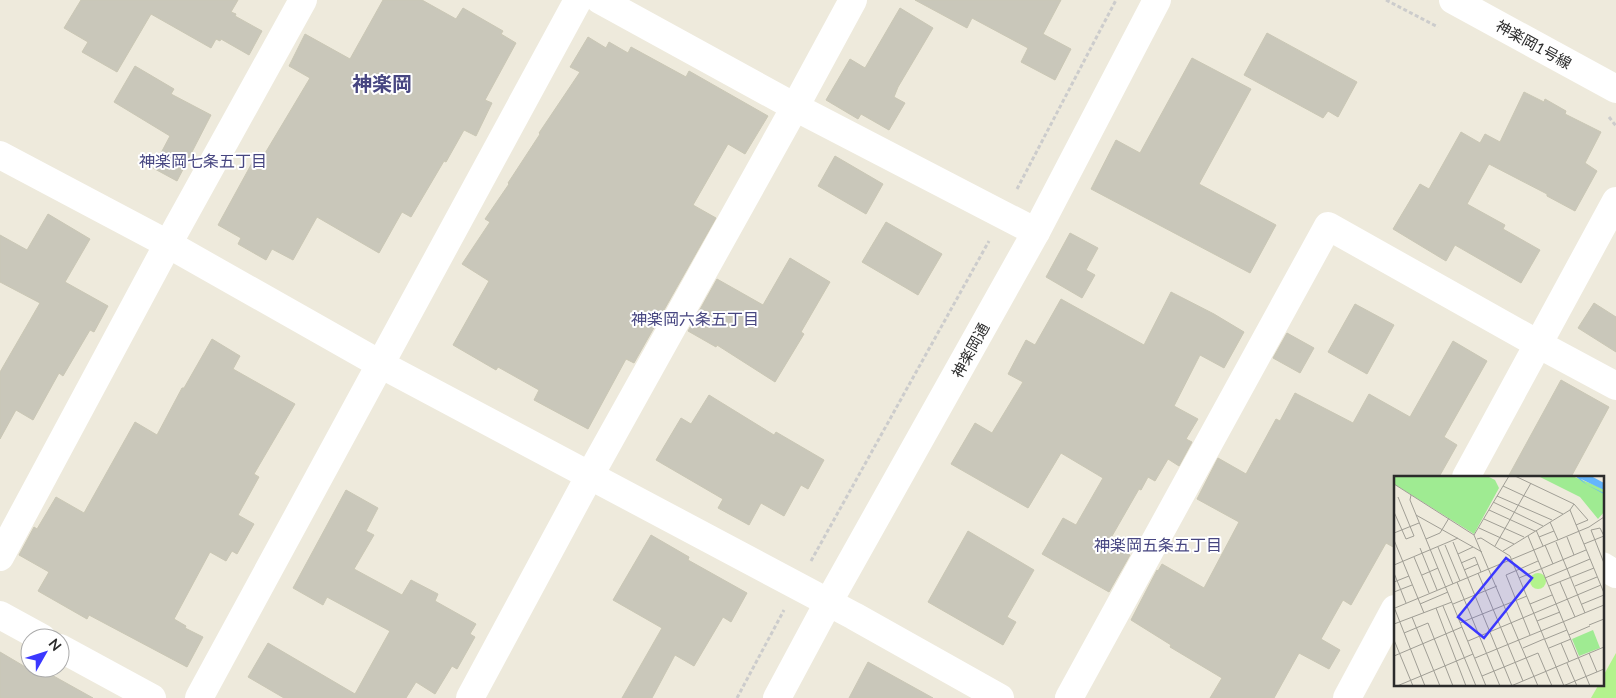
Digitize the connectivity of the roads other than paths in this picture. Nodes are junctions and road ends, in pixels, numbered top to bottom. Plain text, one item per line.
1 (303, 0) edge
2 (578, 0) edge
3 (600, 0) edge
4 (853, 0) edge
5 (1158, 0) edge
6 (1453, 0) edge
7 (1616, 89) edge
8 (795, 107) junction
9 (0, 155) edge
10 (1616, 201) edge
11 (1036, 232) junction
12 (168, 244) junction
13 (1538, 344) junction
14 (380, 364) junction
15 (1616, 386) edge
16 (590, 476) junction
17 (1467, 476) edge
18 (0, 557) edge
19 (1604, 567) edge
20 (1616, 574) edge
21 (828, 603) junction
22 (1394, 611) edge
23 (0, 615) edge
24 (24, 628) edge
25 (70, 653) edge
26 (152, 698) edge
27 (199, 698) edge
28 (470, 698) edge
29 (777, 698) edge
30 (1000, 698) edge
31 (1069, 698) edge
32 (1347, 698) edge

1 - 12 street
2 - 14 street
3 - 8 street
4 - 8 street
5 - 11 street, 神楽岡通
6 - 7 street, 神楽岡1号線
8 - 11 street
8 - 16 street
9 - 12 street
10 - 13 street
11 - 21 street, 神楽岡通
12 - 14 street
12 - 18 street
13 - 15 street
13 - 17 street
13 - 31 street
14 - 16 street
14 - 27 street
16 - 21 street
16 - 28 street
19 - 20 street
21 - 29 street, 神楽岡通
21 - 30 street
22 - 32 street
23 - 24 street
25 - 26 street

